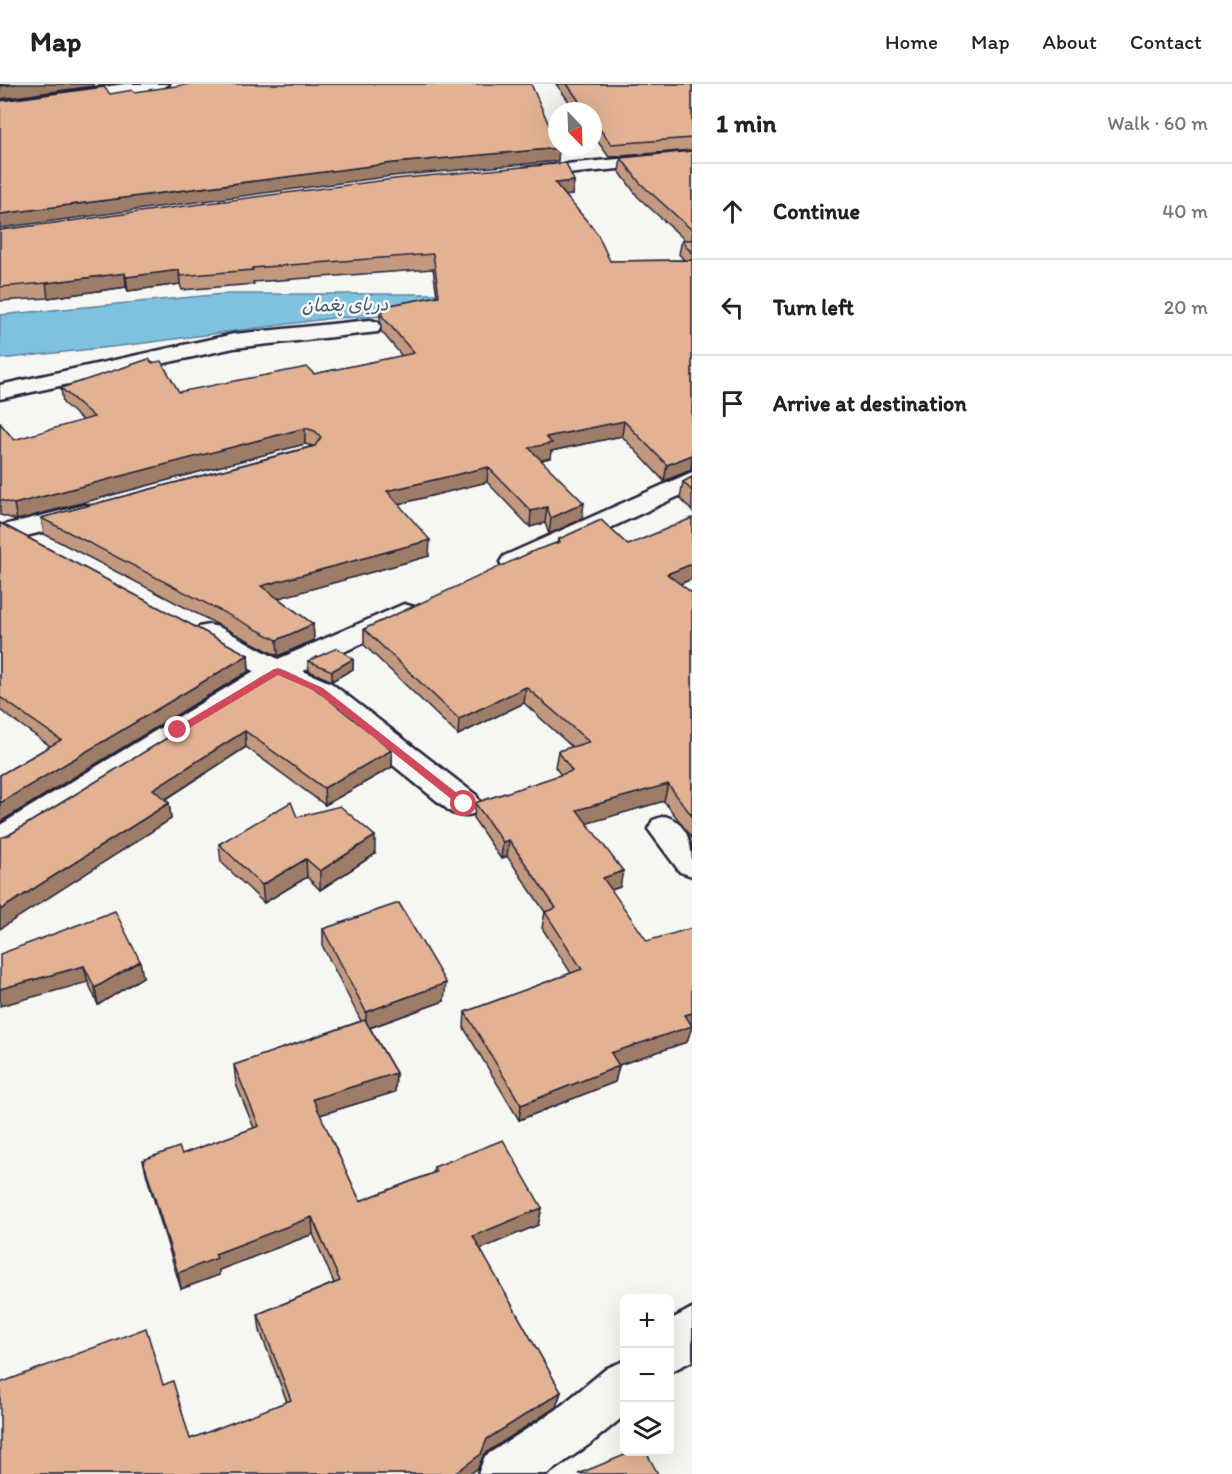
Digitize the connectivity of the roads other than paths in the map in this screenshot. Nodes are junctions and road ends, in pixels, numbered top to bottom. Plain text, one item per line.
1 (92, 84) edge
2 (161, 84) edge
3 (0, 97) edge
4 (0, 106) edge
5 (692, 157) edge
6 (511, 174) edge
7 (370, 327) dead end
8 (0, 392) edge
9 (692, 480) edge
10 (104, 508) edge
11 (7, 528) edge
12 (46, 548) edge
13 (490, 573) edge
14 (426, 603) edge
15 (181, 620) edge
16 (277, 671) junction
17 (464, 804) dead end
18 (665, 829) dead end
19 (0, 841) edge
20 (692, 863) edge
21 (692, 1331) edge
22 (670, 1348) edge
23 (620, 1389) edge
24 (503, 1474) edge

1 - 3 street
2 - 4 street
5 - 6 street
7 - 8 street
9 - 13 street
10 - 11 street
11 - 12 street
14 - 16 street
15 - 16 street
16 - 17 street
16 - 19 street
18 - 20 street
21 - 22 street
23 - 24 street

